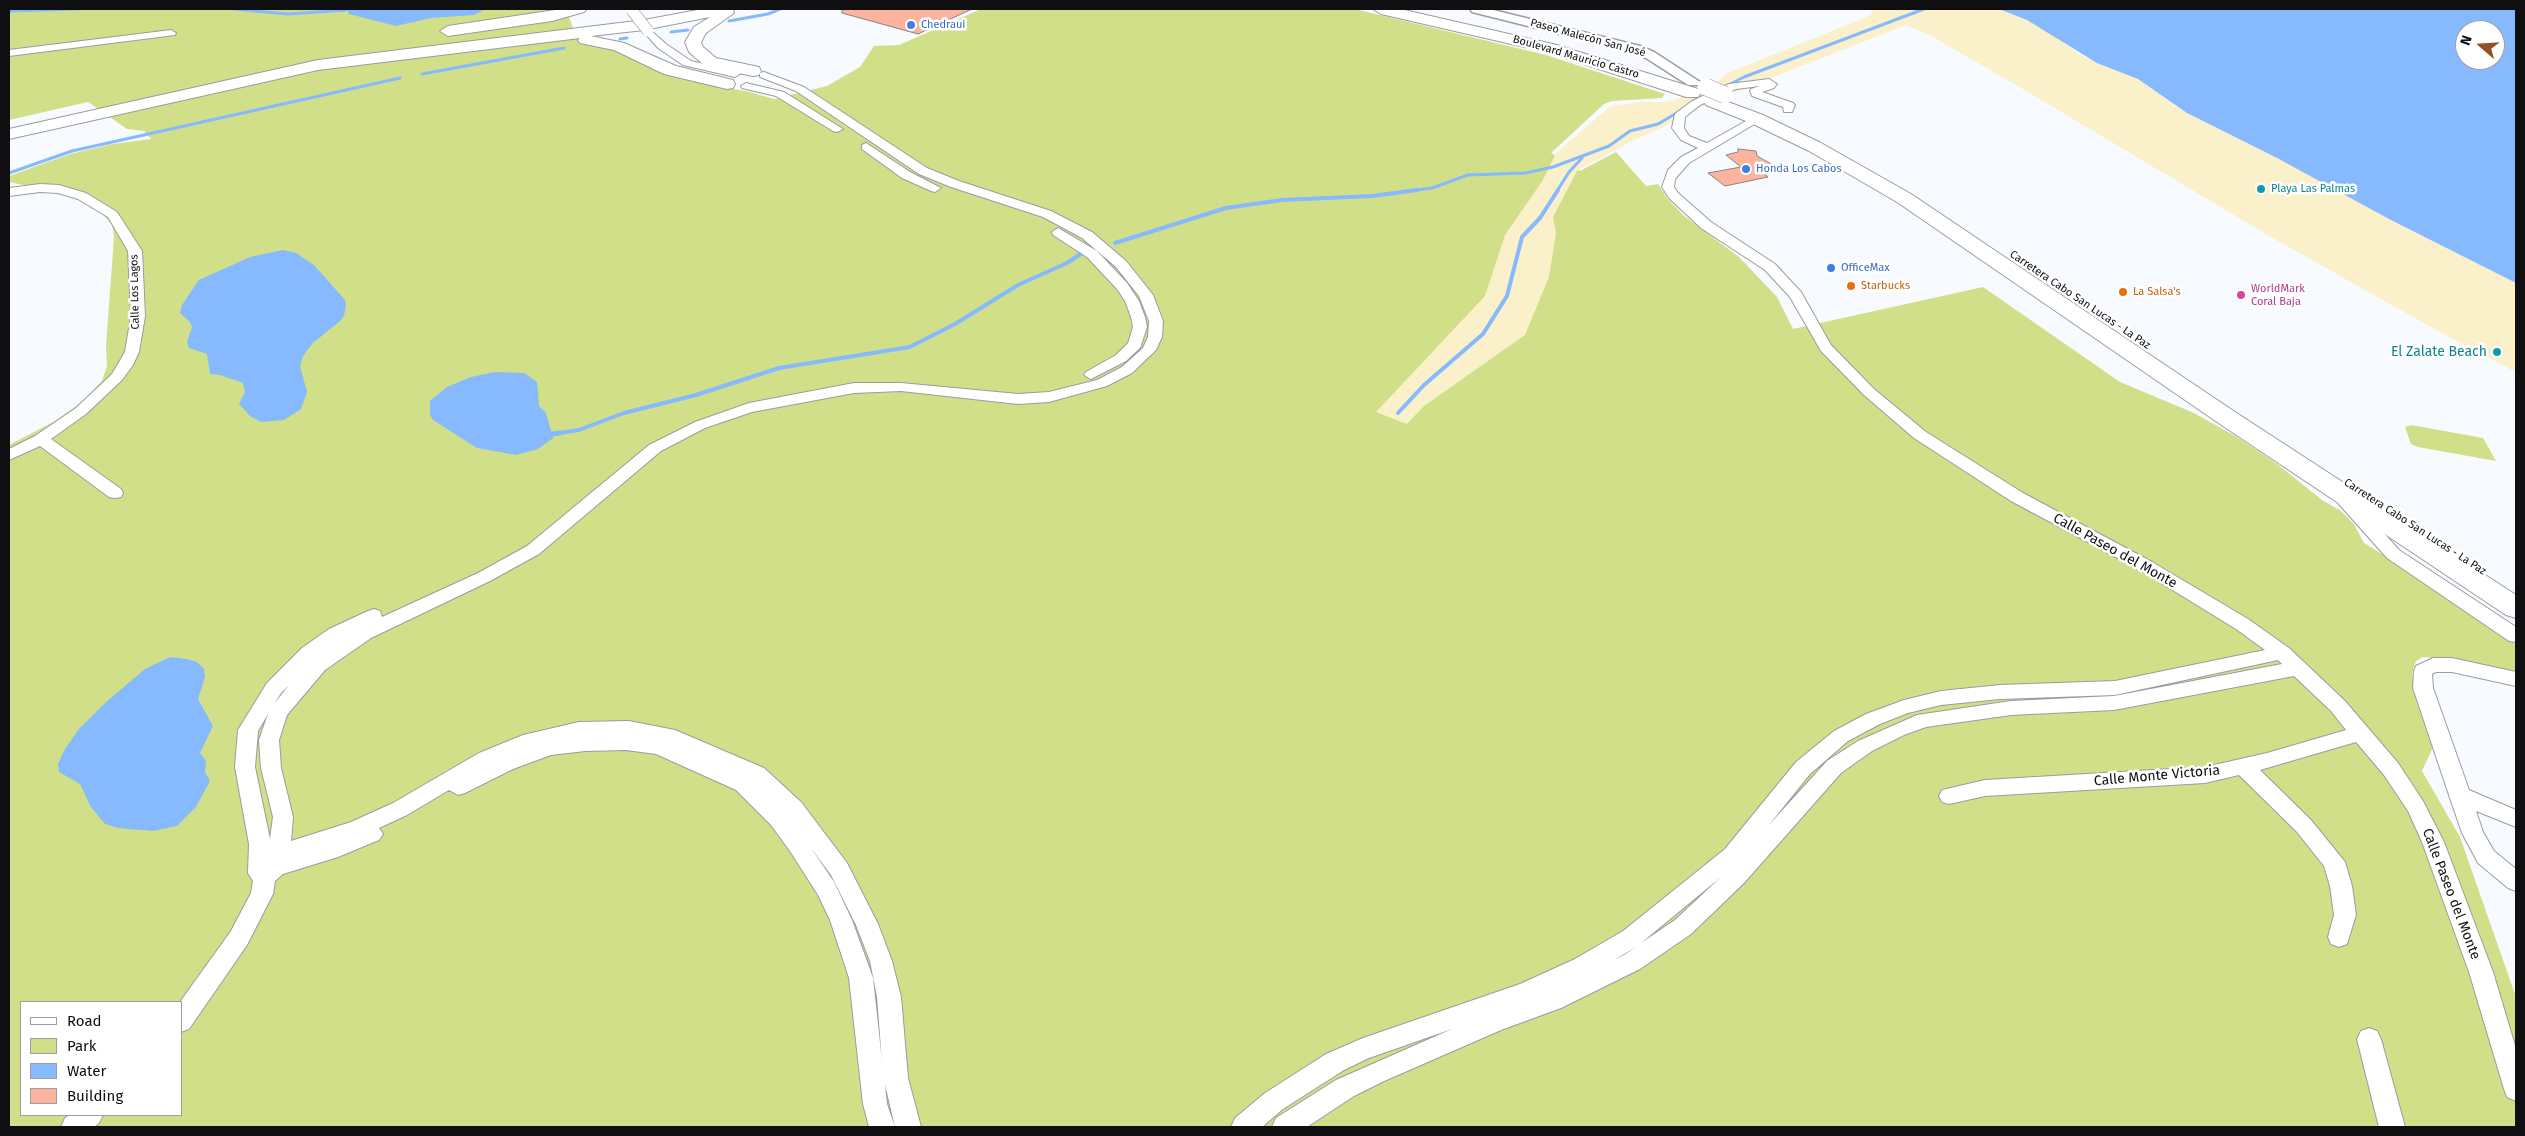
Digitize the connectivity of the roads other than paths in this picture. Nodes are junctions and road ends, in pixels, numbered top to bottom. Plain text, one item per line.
1 (639, 9) edge
2 (725, 9) edge
3 (737, 9) edge
4 (1381, 9) edge
5 (1402, 9) edge
6 (1428, 9) edge
7 (625, 10) edge
8 (1455, 10) edge
9 (585, 12) edge
10 (1476, 14) edge
11 (1457, 26) junction
12 (171, 33) dead end
13 (430, 34) dead end
14 (403, 39) dead end
15 (9, 53) edge
16 (1618, 56) joint
17 (759, 73) junction
18 (729, 79) junction
19 (228, 83) junction
20 (746, 86) junction
21 (1706, 92) junction
22 (1788, 110) dead end
23 (827, 115) junction
24 (1757, 119) junction
25 (9, 132) edge
26 (1707, 147) junction
27 (9, 192) edge
28 (766, 400) junction
29 (41, 439) junction
30 (9, 455) edge
31 (2336, 490) junction
32 (115, 493) dead end
33 (2516, 592) edge
34 (2516, 608) edge
35 (2516, 636) edge
36 (2282, 654) junction
37 (2298, 668) junction
38 (2516, 679) edge
39 (274, 688) junction
40 (297, 688) junction
41 (2006, 700) junction
42 (2360, 733) junction
43 (2242, 766) junction
44 (2459, 795) junction
45 (1949, 796) dead end
46 (280, 805) junction
47 (255, 814) junction
48 (2516, 819) edge
49 (268, 866) junction
50 (2516, 882) edge
51 (2339, 937) dead end
52 (182, 1019) edge
53 (2369, 1039) dead end
54 (1335, 1062) junction
55 (1345, 1088) junction
56 (2516, 1089) edge
57 (89, 1116) edge
58 (96, 1116) edge
59 (74, 1127) edge
60 (89, 1127) edge
61 (882, 1127) edge
62 (908, 1127) edge
63 (1244, 1127) edge
64 (1285, 1127) edge
65 (2392, 1127) edge

1 - 7 highway
2 - 19 highway
3 - 17 highway
4 - 11 highway, Boulevard Mauricio Castro
5 - 11 highway, Boulevard Mauricio Castro
6 - 10 highway, Boulevard Mauricio Castro
7 - 18 street, bridge
8 - 10 highway, Boulevard Mauricio Castro
9 - 13 highway
9 - 19 highway
10 - 16 highway, Boulevard Mauricio Castro
10 - 21 street, Paseo Malecón San José
11 - 21 highway, Boulevard Mauricio Castro
12 - 15 street
14 - 19 highway
16 - 21 highway, Carretera Cabo San Lucas - La Paz
17 - 18 street
17 - 20 street
17 - 23 street
18 - 19 highway
18 - 20 street
19 - 25 highway
20 - 23 street
21 - 24 highway, Carretera Cabo San Lucas - La Paz
21 - 33 highway, Carretera Cabo San Lucas - La Paz
22 - 26 street
23 - 28 street
24 - 26 street, Calle Paseo del Monte
24 - 31 highway, Carretera Cabo San Lucas - La Paz
26 - 36 street, Calle Paseo del Monte
27 - 29 street, Calle Los Lagos
28 - 39 street
28 - 40 street
29 - 30 street, Calle Los Lagos
29 - 32 street
31 - 34 highway, Carretera Cabo San Lucas - La Paz
31 - 35 street
36 - 37 street, Calle Paseo del Monte
36 - 41 street
37 - 41 street
37 - 42 street, Calle Paseo del Monte
38 - 44 street
39 - 40 street
39 - 47 street
40 - 46 street
41 - 54 street
41 - 55 street
42 - 43 street, Calle Monte Victoria
42 - 56 street, Calle Paseo del Monte
43 - 45 street, Calle Monte Victoria
43 - 51 street
44 - 48 street
44 - 50 street
46 - 47 street
46 - 49 street
47 - 49 street
49 - 52 street
49 - 61 street
49 - 62 street
53 - 65 street
54 - 55 street
54 - 63 street
55 - 64 street
57 - 59 street
58 - 60 street

